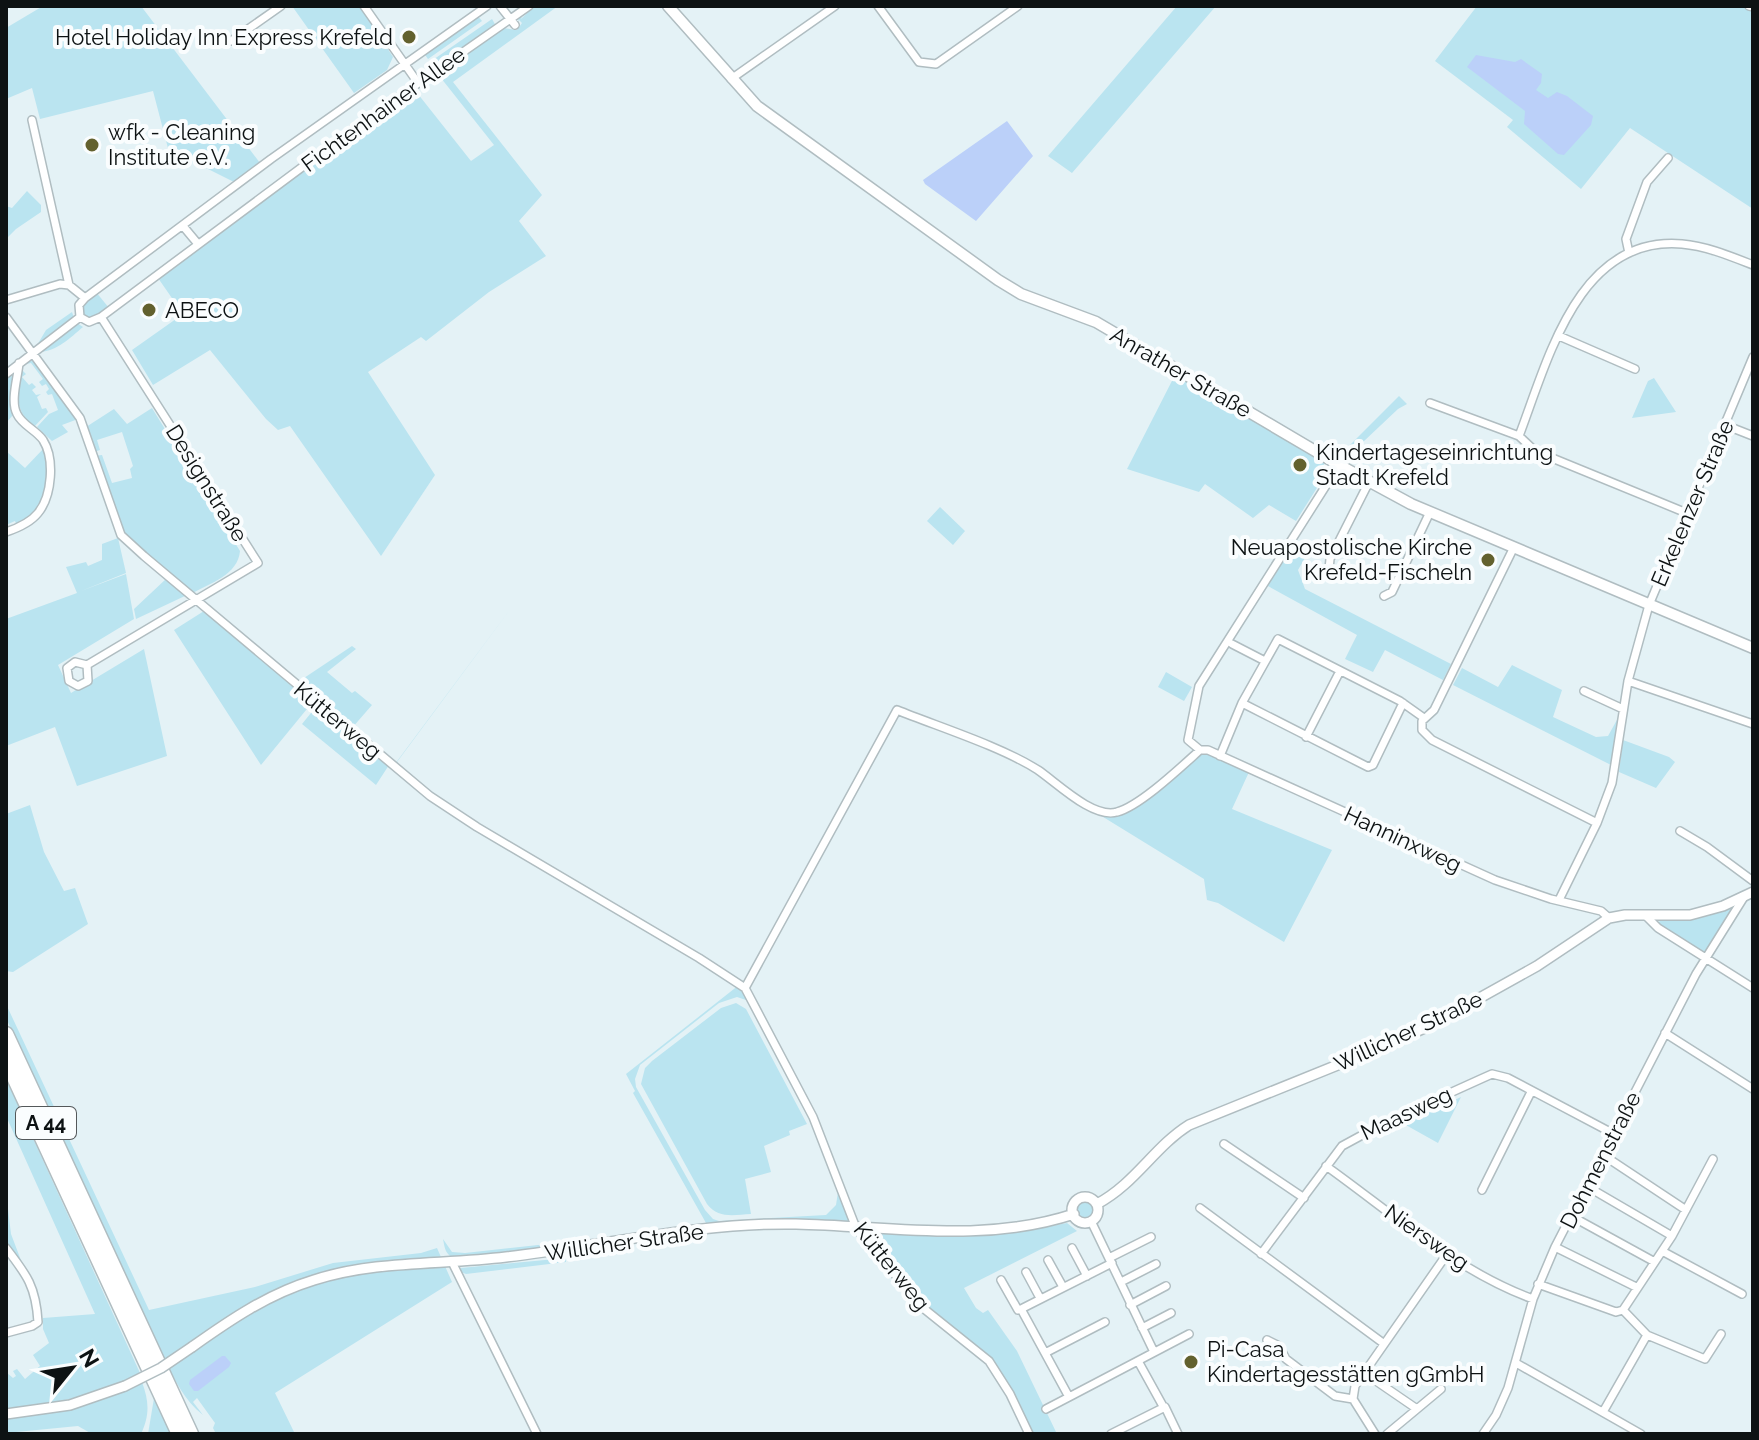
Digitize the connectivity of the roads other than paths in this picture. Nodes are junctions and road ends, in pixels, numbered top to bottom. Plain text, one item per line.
1 (281, 6) edge
2 (364, 6) edge
3 (487, 6) edge
4 (500, 6) edge
5 (529, 6) edge
6 (668, 6) edge
7 (835, 6) edge
8 (878, 6) edge
9 (1018, 6) edge
10 (512, 22) junction
11 (231, 41) dead end
12 (404, 63) junction
13 (731, 79) junction
14 (418, 83) junction
15 (32, 120) dead end
16 (1668, 158) dead end
17 (183, 226) junction
18 (198, 244) junction
19 (1629, 253) junction
20 (1753, 265) edge
21 (69, 285) junction
22 (85, 298) junction
23 (6, 300) edge
24 (6, 317) edge
25 (80, 317) junction
26 (101, 317) junction
27 (1559, 336) junction
28 (33, 354) junction
29 (1753, 357) edge
30 (19, 363) junction
31 (1635, 369) dead end
32 (6, 374) edge
33 (1430, 403) dead end
34 (1725, 425) junction
35 (1519, 436) junction
36 (1753, 436) edge
37 (1339, 465) junction
38 (1369, 482) junction
39 (1430, 512) junction
40 (1689, 514) junction
41 (6, 532) edge
42 (1514, 547) junction
43 (1329, 569) dead end
44 (1384, 596) dead end
45 (194, 599) junction
46 (1649, 605) junction
47 (1232, 644) dead end
48 (1753, 648) edge
49 (1265, 661) junction
50 (87, 665) dead end
51 (1340, 671) junction
52 (1628, 681) junction
53 (1584, 691) dead end
54 (1242, 703) junction
55 (1403, 703) junction
56 (1623, 709) junction
57 (1424, 718) junction
58 (1753, 724) edge
59 (1306, 737) junction
60 (1200, 750) junction
61 (1220, 756) junction
62 (1597, 823) junction
63 (1680, 831) dead end
64 (1753, 881) edge
65 (1744, 897) edge
66 (1559, 900) junction
67 (1646, 916) junction
68 (1609, 918) junction
69 (1705, 959) junction
70 (745, 988) junction
71 (1753, 988) edge
72 (1665, 1033) junction
73 (6, 1034) edge
74 (6, 1060) edge
75 (1753, 1089) edge
76 (1531, 1092) junction
77 (1614, 1134) junction
78 (1224, 1144) dead end
79 (1603, 1155) junction
80 (1713, 1159) dead end
81 (1326, 1166) junction
82 (1588, 1187) junction
83 (1482, 1190) dead end
84 (1304, 1198) junction
85 (1097, 1204) junction
86 (1200, 1208) dead end
87 (1686, 1210) junction
88 (1074, 1214) junction
89 (1571, 1216) junction
90 (1091, 1221) junction
91 (856, 1228) junction
92 (1672, 1236) junction
93 (1151, 1237) dead end
94 (1555, 1247) junction
95 (6, 1248) edge
96 (1072, 1248) dead end
97 (1662, 1251) junction
98 (1261, 1254) junction
99 (1447, 1254) junction
100 (1048, 1260) dead end
101 (1110, 1261) junction
102 (1653, 1261) junction
103 (452, 1262) junction
104 (1156, 1264) dead end
105 (1026, 1272) dead end
106 (1087, 1276) junction
107 (1001, 1280) dead end
108 (1121, 1282) junction
109 (1538, 1284) junction
110 (1166, 1286) dead end
111 (1063, 1287) junction
112 (1636, 1287) junction
113 (1742, 1294) dead end
114 (1040, 1298) junction
115 (1533, 1299) junction
116 (1130, 1305) junction
117 (1021, 1309) junction
118 (1623, 1310) junction
119 (1171, 1313) dead end
120 (1105, 1322) dead end
121 (1142, 1328) junction
122 (6, 1333) edge
123 (1189, 1334) dead end
124 (1721, 1334) dead end
125 (1647, 1335) junction
126 (1267, 1340) dead end
127 (1383, 1343) junction
128 (1154, 1352) junction
129 (1045, 1353) junction
130 (1138, 1361) junction
131 (1516, 1363) junction
132 (1363, 1372) junction
133 (1441, 1389) dead end
134 (1069, 1397) junction
135 (1353, 1399) junction
136 (1164, 1408) junction
137 (1046, 1409) dead end
138 (1417, 1409) junction
139 (1603, 1412) junction
140 (6, 1414) edge
141 (179, 1434) edge
142 (191, 1434) edge
143 (537, 1434) edge
144 (1029, 1434) edge
145 (1111, 1434) edge
146 (1178, 1434) edge
147 (1375, 1434) edge
148 (1387, 1434) edge
149 (1483, 1434) edge
150 (1641, 1434) edge

1 - 11 street
2 - 12 street
3 - 12 street, Fichtenhainer Allee
4 - 10 street
5 - 10 street, Fichtenhainer Allee
6 - 13 main road, Anrather Straße
7 - 13 street
8 - 9 street
10 - 14 street, Fichtenhainer Allee
12 - 14 street
12 - 17 street, Fichtenhainer Allee
13 - 37 main road, Anrather Straße
14 - 18 street, Fichtenhainer Allee
15 - 21 street
16 - 19 street
17 - 18 street
17 - 22 street, Fichtenhainer Allee
18 - 26 street, Fichtenhainer Allee
19 - 20 street
19 - 27 street
21 - 22 street
21 - 23 street
22 - 25 street
24 - 28 street, Kütterweg
25 - 26 street
25 - 28 street
26 - 45 street, Designstraße
27 - 31 street
27 - 35 street
28 - 30 street
28 - 45 street, Kütterweg
29 - 34 street, Erkelenzer Straße
30 - 32 street
30 - 41 street
33 - 35 street
34 - 36 street
34 - 40 street, Erkelenzer Straße
35 - 40 street
37 - 38 main road, Anrather Straße
37 - 60 street
38 - 39 main road, Anrather Straße
38 - 43 street
39 - 42 main road, Anrather Straße
39 - 44 street
40 - 46 street, Erkelenzer Straße
42 - 46 main road, Anrather Straße
42 - 57 street
45 - 50 street, Designstraße
45 - 70 street, Kütterweg
46 - 48 main road, Anrather Straße
46 - 52 street, Erkelenzer Straße
47 - 49 street
49 - 51 street
49 - 54 street
51 - 55 street
51 - 59 street
52 - 56 street, Erkelenzer Straße
52 - 58 street
53 - 56 street
54 - 59 street
54 - 61 street
55 - 57 street
55 - 59 street
56 - 62 street, Erkelenzer Straße
57 - 62 street
60 - 61 street, Hanninxweg
60 - 70 street
61 - 66 street, Hanninxweg
62 - 66 street, Erkelenzer Straße
63 - 64 street
65 - 67 street
65 - 69 street, Dohmenstraße
66 - 68 street, Hanninxweg
67 - 68 street
67 - 69 street
68 - 85 street, Willicher Straße
69 - 71 street
69 - 72 street, Dohmenstraße
70 - 91 street, Kütterweg
72 - 75 street
72 - 77 street, Dohmenstraße
73 - 142 highway, A 44
74 - 141 highway, A 44
76 - 77 street, Maasweg
76 - 81 street, Maasweg
76 - 83 street
77 - 79 street, Dohmenstraße
78 - 84 street
79 - 82 street, Dohmenstraße
79 - 87 street
80 - 87 street
81 - 84 street, Maasweg
81 - 99 street, Niersweg
82 - 89 street, Dohmenstraße
82 - 92 street
84 - 98 street, Maasweg
85 - 88 street
85 - 90 street
86 - 98 street
87 - 92 street
88 - 90 street
88 - 91 street, Willicher Straße
89 - 94 street, Dohmenstraße
89 - 102 street
90 - 101 street
91 - 103 street, Willicher Straße
91 - 144 street, Kütterweg
92 - 97 street
93 - 101 street
94 - 109 street, Dohmenstraße
94 - 112 street
95 - 122 street
96 - 106 street
97 - 102 street
97 - 113 street
98 - 127 street
99 - 115 street, Niersweg
99 - 127 street
100 - 111 street
101 - 106 street
101 - 108 street
102 - 112 street
103 - 140 street, Willicher Straße, bridge
103 - 143 street
104 - 108 street
105 - 114 street
106 - 111 street
107 - 117 street
108 - 116 street
109 - 115 street, Dohmenstraße
109 - 118 street
110 - 116 street
111 - 114 street
112 - 118 street
114 - 117 street
115 - 131 street, Dohmenstraße
116 - 121 street
117 - 129 street
118 - 125 street
119 - 121 street
120 - 129 street
121 - 128 street
123 - 128 street
124 - 125 street
125 - 139 street
126 - 135 street
127 - 132 street
128 - 130 street
129 - 134 street
130 - 134 street
130 - 136 street
131 - 139 street
131 - 149 street, Dohmenstraße
132 - 135 street
132 - 138 street
133 - 138 street
134 - 137 street
135 - 147 street
136 - 145 street
136 - 146 street
138 - 148 street
139 - 150 street

